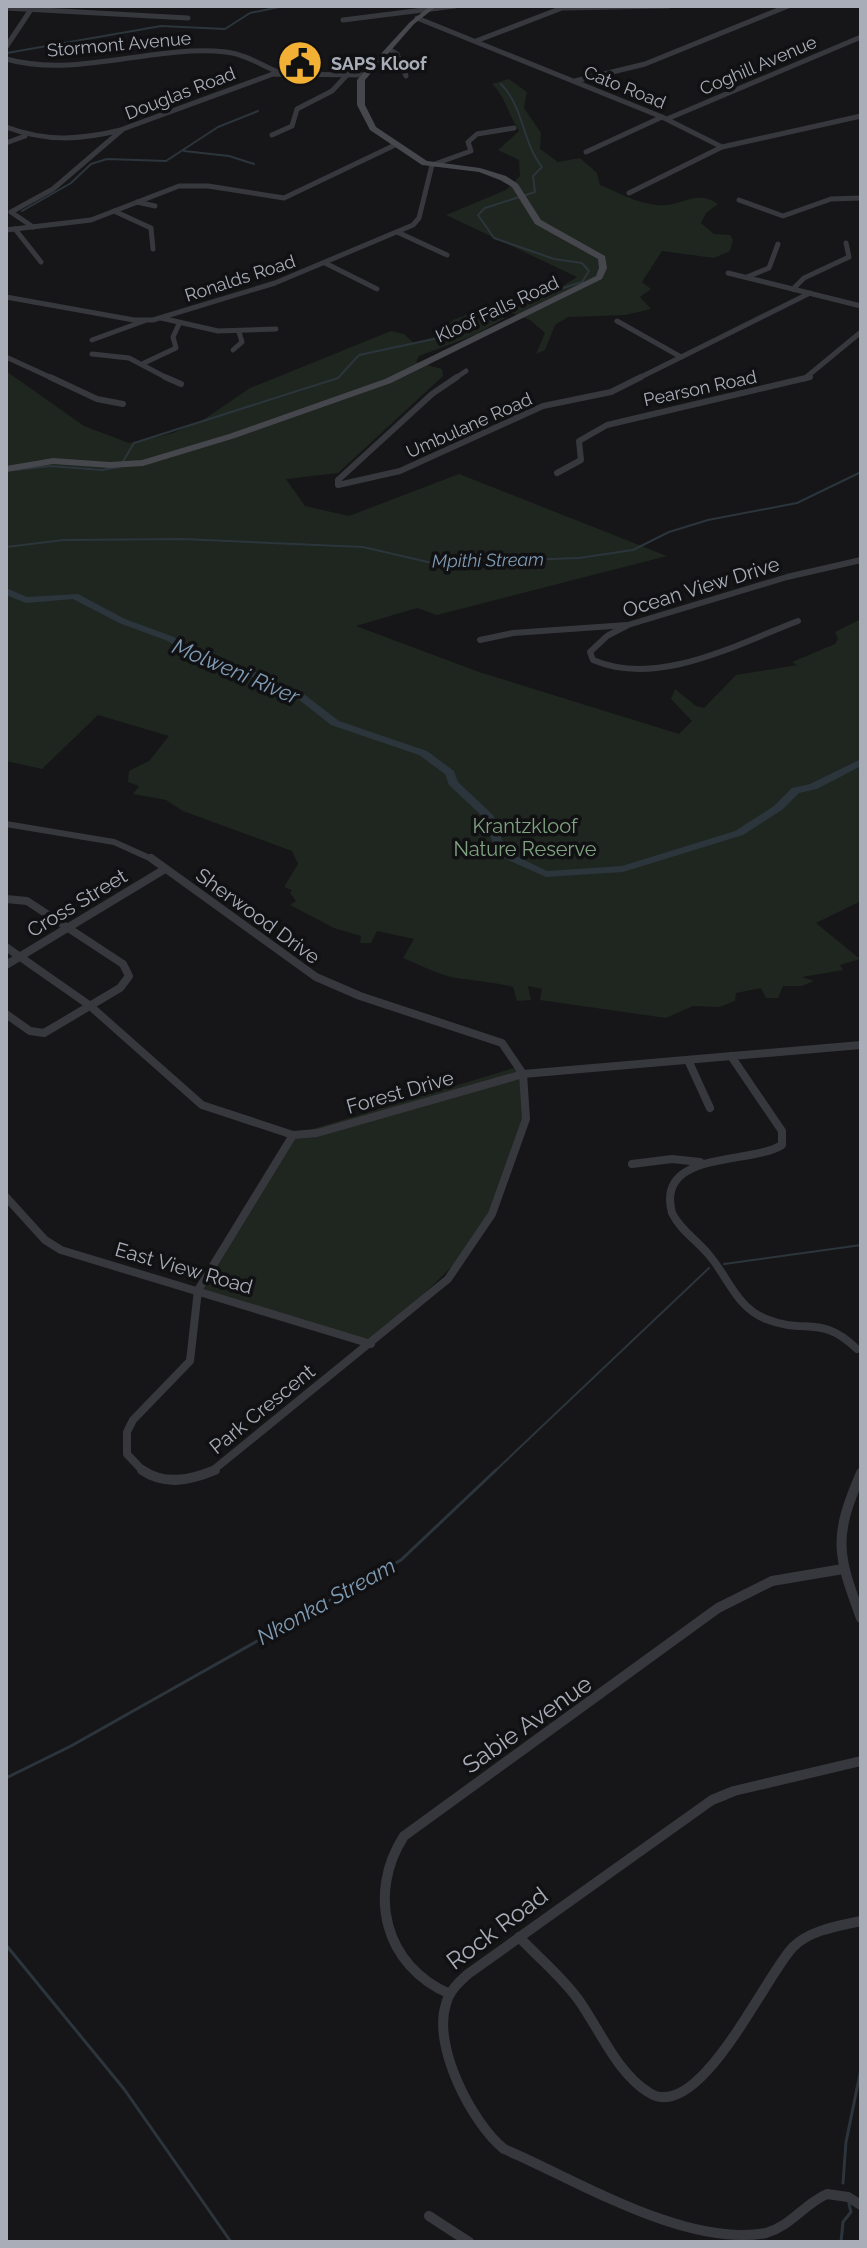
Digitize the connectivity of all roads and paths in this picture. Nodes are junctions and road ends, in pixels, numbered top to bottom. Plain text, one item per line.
1 (455, 6) edge
2 (669, 6) edge
3 (788, 6) edge
4 (6, 8) edge
5 (33, 8) edge
6 (428, 15) edge
7 (188, 18) dead end
8 (343, 20) dead end
9 (861, 40) edge
10 (476, 41) junction
11 (6, 47) edge
12 (389, 49) junction
13 (6, 59) edge
14 (279, 72) junction
15 (348, 74) junction
16 (364, 75) junction
17 (406, 76) dead end
18 (574, 81) junction
19 (861, 116) edge
20 (665, 118) junction
21 (6, 127) edge
22 (514, 128) dead end
23 (123, 129) junction
24 (272, 135) dead end
25 (25, 136) junction
26 (6, 143) edge
27 (395, 145) junction
28 (722, 147) junction
29 (586, 152) dead end
30 (432, 165) junction
31 (629, 193) dead end
32 (861, 198) edge
33 (739, 200) dead end
34 (136, 202) junction
35 (155, 206) dead end
36 (8, 211) edge
37 (114, 211) junction
38 (33, 227) junction
39 (15, 229) junction
40 (6, 230) edge
41 (397, 232) junction
42 (846, 243) dead end
43 (778, 244) dead end
44 (153, 249) dead end
45 (447, 255) dead end
46 (41, 262) dead end
47 (325, 263) junction
48 (728, 273) dead end
49 (747, 277) junction
50 (377, 289) dead end
51 (793, 289) junction
52 (810, 293) junction
53 (6, 297) edge
54 (861, 306) edge
55 (161, 318) junction
56 (144, 320) junction
57 (617, 321) dead end
58 (179, 324) junction
59 (276, 329) dead end
60 (239, 332) junction
61 (861, 332) edge
62 (92, 340) dead end
63 (233, 350) dead end
64 (92, 354) dead end
65 (6, 357) edge
66 (681, 357) junction
67 (144, 363) junction
68 (466, 371) dead end
69 (181, 384) dead end
70 (123, 404) dead end
71 (6, 469) edge
72 (557, 473) dead end
73 (861, 560) edge
74 (798, 621) dead end
75 (628, 625) junction
76 (480, 640) dead end
77 (6, 824) edge
78 (165, 869) junction
79 (6, 899) edge
80 (68, 927) junction
81 (6, 947) edge
82 (19, 957) junction
83 (6, 965) edge
84 (89, 1005) junction
85 (6, 1014) edge
86 (861, 1045) edge
87 (731, 1056) junction
88 (688, 1060) junction
89 (523, 1074) junction
90 (710, 1108) dead end
91 (293, 1135) junction
92 (705, 1163) junction
93 (632, 1164) dead end
94 (6, 1197) edge
95 (198, 1290) junction
96 (371, 1344) junction
97 (857, 1349) dead end
98 (861, 1473) edge
99 (843, 1569) junction
100 (861, 1618) edge
101 (861, 1761) edge
102 (861, 1921) edge
103 (519, 1937) junction
104 (450, 1994) junction
105 (861, 2205) edge
106 (429, 2216) dead end
107 (469, 2242) edge

1 - 6 street
2 - 10 street
3 - 18 street
4 - 5 street
5 - 7 street
5 - 11 street, Stormont Avenue
6 - 8 street
6 - 10 street, Cato Road
6 - 12 main road
9 - 20 street, Coghill Avenue
10 - 18 street, Cato Road
12 - 16 main road
12 - 17 street
13 - 14 street, Stormont Avenue
14 - 15 street, Douglas Road
14 - 23 street, Douglas Road
15 - 16 street, Douglas Road
15 - 24 street
16 - 27 main road, Kloof Falls Road
18 - 20 street, Cato Road
19 - 28 street
20 - 28 street, Cato Road
20 - 29 street, Coghill Avenue
21 - 25 street
22 - 30 street
23 - 25 street
23 - 36 street, Douglas Road
25 - 26 street
27 - 30 main road, Kloof Falls Road
27 - 34 street
28 - 31 street
30 - 41 street, Ronalds Road
30 - 71 main road, Kloof Falls Road
32 - 33 street
34 - 35 street
34 - 37 street
36 - 38 street, Douglas Road
37 - 38 street
37 - 44 street
38 - 39 street
39 - 40 street
39 - 46 street
41 - 45 street
41 - 47 street, Ronalds Road
42 - 51 street
43 - 49 street
47 - 50 street
47 - 55 street, Ronalds Road
48 - 49 street
49 - 51 street
51 - 52 street
52 - 54 street
52 - 66 street, Umbulane Road
53 - 56 street, Ronalds Road
55 - 56 street, Ronalds Road
55 - 58 street
56 - 62 street
57 - 66 street
58 - 60 street
58 - 67 street
59 - 60 street
60 - 63 street
61 - 72 street, Pearson Road
64 - 67 street
65 - 70 street
66 - 68 street, Umbulane Road
67 - 69 street
73 - 75 street, Ocean View Drive
74 - 75 street, Ocean View Drive
75 - 76 street
77 - 78 street, Sherwood Drive
78 - 80 street, Cross Street
78 - 89 street, Sherwood Drive
79 - 80 street
80 - 82 street, Cross Street
80 - 84 street
81 - 82 street, Forest Drive
82 - 83 street, Cross Street
82 - 84 street, Forest Drive
84 - 85 street
84 - 91 street, Forest Drive
86 - 87 street, Forest Drive
87 - 88 street, Forest Drive
87 - 92 street
88 - 89 street, Forest Drive
88 - 90 street
89 - 91 street, Forest Drive
89 - 96 street, Park Crescent
91 - 95 street, Park Crescent
92 - 93 street
92 - 97 street
94 - 95 street, East View Road
95 - 96 street, East View Road
95 - 96 street, Park Crescent
98 - 99 street
99 - 100 street
99 - 104 street, Sabie Avenue
101 - 103 street, Rock Road
102 - 103 street
103 - 104 street, Rock Road
104 - 105 street, Rock Road
106 - 107 street

